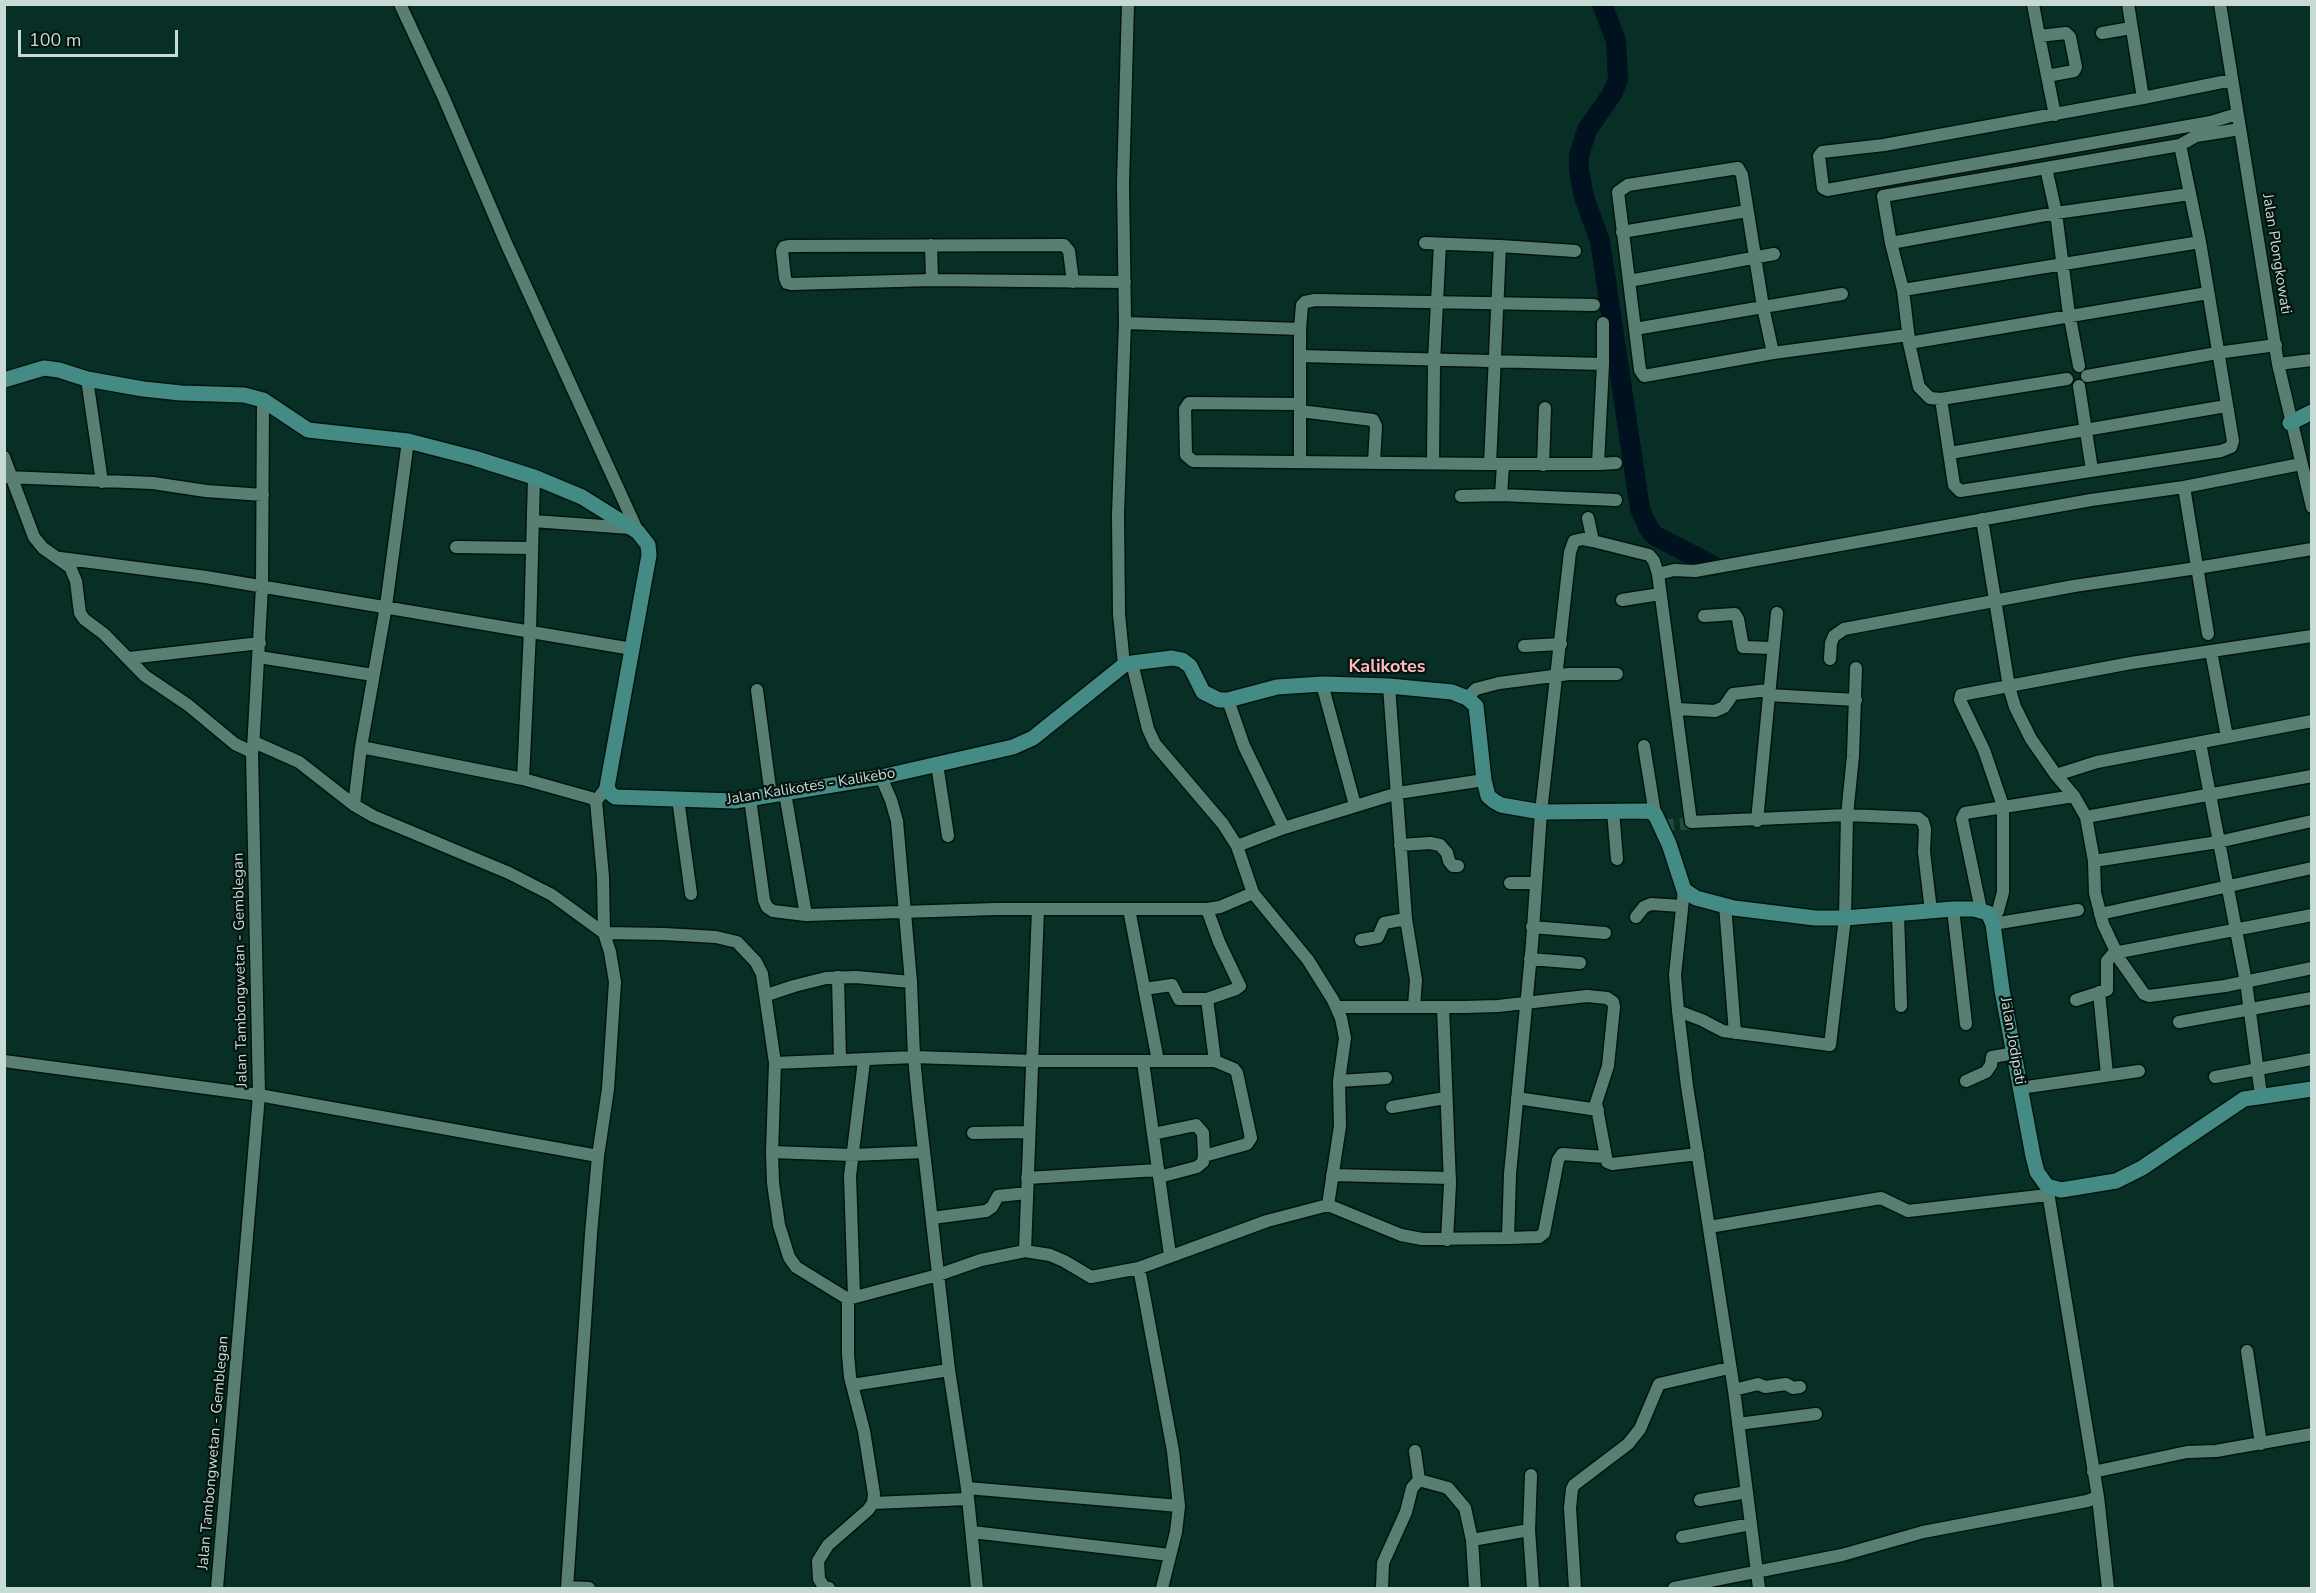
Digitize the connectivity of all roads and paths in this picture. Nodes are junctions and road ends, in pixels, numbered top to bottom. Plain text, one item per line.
1 (400, 4) edge
2 (1128, 4) edge
3 (2033, 4) edge
4 (2128, 4) edge
5 (2220, 4) edge
6 (2131, 28) junction
7 (2102, 33) dead end
8 (2039, 36) junction
9 (2047, 76) junction
10 (2232, 80) junction
11 (2143, 99) junction
12 (2237, 114) junction
13 (2055, 115) junction
14 (2240, 129) junction
15 (2180, 145) junction
16 (2046, 168) junction
17 (2190, 194) junction
18 (1747, 211) junction
19 (2056, 213) junction
20 (1622, 232) junction
21 (2200, 242) junction
22 (1425, 243) dead end
23 (1891, 243) junction
24 (1440, 244) junction
25 (931, 245) junction
26 (1500, 246) junction
27 (1575, 251) dead end
28 (1774, 254) dead end
29 (1755, 259) junction
30 (2064, 263) junction
31 (932, 280) junction
32 (1629, 281) junction
33 (1073, 282) junction
34 (1125, 282) junction
35 (1903, 290) junction
36 (2208, 293) junction
37 (1842, 294) dead end
38 (1437, 303) junction
39 (1497, 303) junction
40 (1594, 305) dead end
41 (1763, 307) junction
42 (2068, 314) junction
43 (1125, 323) junction
44 (1603, 323) dead end
45 (1300, 329) junction
46 (1635, 329) junction
47 (1905, 338) junction
48 (2276, 345) junction
49 (1773, 353) junction
50 (2217, 353) junction
51 (1300, 357) junction
52 (2312, 360) edge
53 (1434, 361) junction
54 (1496, 362) junction
55 (1603, 364) junction
56 (2278, 364) junction
57 (2079, 374) junction
58 (87, 379) junction
59 (4, 380) edge
60 (1941, 399) junction
61 (263, 400) junction
62 (2226, 406) junction
63 (1300, 408) junction
64 (1545, 408) dead end
65 (2312, 412) edge
66 (2290, 423) junction
67 (2086, 429) junction
68 (408, 441) junction
69 (1950, 453) junction
70 (4, 458) edge
71 (1300, 461) junction
72 (1374, 463) junction
73 (1432, 463) junction
74 (1598, 464) junction
75 (1616, 464) dead end
76 (2301, 464) junction
77 (1496, 465) junction
78 (1544, 465) junction
79 (2092, 470) junction
80 (8, 476) edge
81 (534, 477) junction
82 (102, 482) junction
83 (2184, 487) junction
84 (2310, 493) edge
85 (263, 495) junction
86 (1502, 495) junction
87 (1461, 496) dead end
88 (1616, 500) dead end
89 (2312, 507) edge
90 (1588, 518) dead end
91 (1982, 519) junction
92 (533, 521) junction
93 (635, 530) junction
94 (1593, 541) junction
95 (456, 547) dead end
96 (532, 548) junction
97 (2312, 549) edge
98 (60, 558) junction
99 (2197, 568) junction
100 (1658, 574) junction
101 (262, 588) junction
102 (1660, 594) junction
103 (1622, 600) dead end
104 (1995, 600) junction
105 (386, 606) junction
106 (1777, 613) dead end
107 (1704, 616) dead end
108 (530, 631) junction
109 (2208, 634) dead end
110 (2312, 636) edge
111 (260, 643) junction
112 (1561, 644) junction
113 (1524, 646) dead end
114 (1772, 648) junction
115 (633, 649) junction
116 (2211, 651) junction
117 (259, 657) junction
118 (129, 658) junction
119 (1830, 659) dead end
120 (1128, 664) junction
121 (1856, 668) dead end
122 (1617, 674) dead end
123 (373, 675) junction
124 (1557, 676) junction
125 (1322, 684) junction
126 (1389, 686) junction
127 (2009, 687) junction
128 (757, 690) dead end
129 (1768, 692) junction
130 (1467, 698) junction
131 (1228, 700) junction
132 (1856, 700) junction
133 (1677, 709) junction
134 (2312, 721) edge
135 (2227, 737) junction
136 (2200, 743) junction
137 (1644, 746) dead end
138 (253, 747) junction
139 (361, 747) junction
140 (937, 764) junction
141 (2056, 775) junction
142 (2312, 776) edge
143 (880, 777) junction
144 (523, 779) junction
145 (1484, 780) junction
146 (607, 787) junction
147 (1398, 792) junction
148 (778, 794) junction
149 (2074, 796) junction
150 (2208, 796) junction
151 (678, 799) junction
152 (750, 799) junction
153 (596, 801) junction
154 (354, 806) junction
155 (1355, 806) junction
156 (2003, 806) junction
157 (1613, 811) junction
158 (1540, 812) junction
159 (1655, 814) junction
160 (1847, 815) junction
161 (2086, 817) junction
162 (1757, 820) junction
163 (2312, 821) edge
164 (1284, 828) junction
165 (948, 836) dead end
166 (2218, 842) junction
167 (1400, 844) junction
168 (1237, 846) junction
169 (1617, 859) dead end
170 (2094, 861) junction
171 (1458, 866) dead end
172 (2312, 868) edge
173 (1510, 883) dead end
174 (1536, 883) junction
175 (2226, 886) junction
176 (1684, 890) junction
177 (1253, 893) junction
178 (691, 894) dead end
179 (1725, 905) junction
180 (1681, 906) junction
181 (1038, 909) junction
182 (1129, 909) junction
183 (1206, 909) junction
184 (1953, 909) junction
185 (2078, 910) dead end
186 (904, 911) junction
187 (1931, 911) junction
188 (1898, 914) junction
189 (2100, 914) junction
190 (806, 915) junction
191 (2312, 915) edge
192 (1636, 917) dead end
193 (1989, 917) junction
194 (1845, 918) junction
195 (1406, 919) junction
196 (1532, 927) junction
197 (2235, 930) junction
198 (604, 933) junction
199 (1605, 933) dead end
200 (1361, 940) dead end
201 (2114, 954) junction
202 (1530, 959) junction
203 (1580, 963) dead end
204 (2312, 968) edge
205 (838, 977) junction
206 (911, 982) junction
207 (2246, 982) junction
208 (1144, 989) junction
209 (2099, 992) junction
210 (766, 995) junction
211 (2312, 998) edge
212 (1207, 999) junction
213 (2076, 1000) dead end
214 (1525, 1003) junction
215 (1901, 1006) dead end
216 (1336, 1007) junction
217 (1414, 1007) junction
218 (1443, 1007) junction
219 (2250, 1010) junction
220 (1678, 1011) junction
221 (2179, 1022) dead end
222 (1966, 1024) dead end
223 (1735, 1033) junction
224 (2015, 1053) junction
225 (914, 1058) junction
226 (2312, 1059) edge
227 (840, 1060) junction
228 (864, 1060) junction
229 (4, 1061) edge
230 (1033, 1061) junction
231 (1158, 1061) junction
232 (1215, 1061) junction
233 (1143, 1062) junction
234 (775, 1063) junction
235 (2258, 1070) junction
236 (2139, 1071) dead end
237 (2108, 1075) junction
238 (2215, 1077) dead end
239 (1386, 1078) dead end
240 (1339, 1081) junction
241 (1966, 1081) dead end
242 (2020, 1088) junction
243 (2312, 1089) edge
244 (259, 1095) junction
245 (2261, 1095) junction
246 (1445, 1098) junction
247 (1517, 1098) junction
248 (1392, 1107) dead end
249 (1598, 1110) junction
250 (1028, 1132) junction
251 (973, 1133) dead end
252 (1153, 1134) junction
253 (772, 1152) junction
254 (924, 1152) junction
255 (1698, 1154) junction
256 (852, 1155) junction
257 (598, 1156) junction
258 (1204, 1156) junction
259 (1605, 1158) junction
260 (1158, 1174) junction
261 (1332, 1175) junction
262 (1027, 1178) junction
263 (1450, 1178) junction
264 (2048, 1190) junction
265 (1027, 1193) junction
266 (1328, 1205) junction
267 (932, 1218) junction
268 (1709, 1227) junction
269 (1508, 1238) junction
270 (1447, 1240) junction
271 (1025, 1251) junction
272 (1170, 1255) junction
273 (1139, 1268) junction
274 (938, 1275) junction
275 (851, 1298) junction
276 (2247, 1351) dead end
277 (1729, 1368) junction
278 (949, 1370) junction
279 (852, 1385) junction
280 (1800, 1387) dead end
281 (1734, 1390) junction
282 (1816, 1414) dead end
283 (1738, 1424) junction
284 (2312, 1434) edge
285 (2261, 1444) junction
286 (1415, 1451) dead end
287 (2093, 1472) junction
288 (1531, 1475) dead end
289 (1419, 1480) junction
290 (1747, 1492) junction
291 (967, 1494) junction
292 (2098, 1497) junction
293 (1700, 1500) dead end
294 (873, 1503) junction
295 (1179, 1506) junction
296 (1751, 1524) junction
297 (1529, 1530) junction
298 (972, 1532) junction
299 (1682, 1537) dead end
300 (1472, 1540) junction
301 (1170, 1555) junction
302 (1757, 1571) junction
303 (217, 1588) edge
304 (567, 1588) edge
305 (589, 1588) edge
306 (829, 1588) edge
307 (977, 1588) edge
308 (1162, 1588) edge
309 (1382, 1588) edge
310 (1475, 1588) edge
311 (1533, 1588) edge
312 (1575, 1588) edge
313 (1674, 1588) edge
314 (1759, 1588) edge
315 (2108, 1588) edge

1 - 93 street
2 - 34 street
3 - 8 street
4 - 6 street
5 - 10 street, Jalan Plongkowati
6 - 7 street
6 - 11 street
8 - 9 street
8 - 9 street
9 - 13 street
10 - 11 street
10 - 12 street, Jalan Plongkowati
11 - 13 street
12 - 13 street
12 - 14 street, Jalan Plongkowati
14 - 15 street
14 - 48 street, Jalan Plongkowati
15 - 16 street
15 - 17 street
16 - 19 street
16 - 23 street
17 - 19 street
17 - 21 street
18 - 20 street
18 - 20 street
18 - 29 street
19 - 23 street
19 - 30 street
20 - 32 street
21 - 30 street
21 - 36 street
22 - 24 street
23 - 35 street
24 - 26 street
24 - 38 street
25 - 31 street
25 - 31 street
25 - 33 street
26 - 27 street
26 - 39 street
28 - 29 street
29 - 32 street
29 - 41 street
30 - 35 street
30 - 42 street
31 - 33 street
32 - 46 street
33 - 34 street
34 - 43 street
35 - 47 street
36 - 42 street
36 - 50 street
37 - 41 street
38 - 39 street
38 - 45 street
38 - 53 street
39 - 40 street
39 - 54 street
41 - 46 street
41 - 49 street
42 - 47 street
42 - 57 street
43 - 45 street
43 - 120 street
44 - 55 street
45 - 51 street
46 - 49 street
47 - 49 street
47 - 60 street
48 - 50 street
48 - 56 street, Jalan Plongkowati
50 - 57 street
50 - 62 street
51 - 53 street
51 - 63 street
52 - 56 street
53 - 54 street
53 - 73 street
54 - 55 street
54 - 77 street
55 - 74 street
56 - 66 street, Jalan Plongkowati
57 - 60 street
57 - 67 street
58 - 59 street
58 - 61 street
58 - 82 street
60 - 69 street
61 - 68 street
61 - 85 street, Jalan Tambongwetan - Gemblegan
62 - 67 street
62 - 79 street
63 - 71 street
63 - 71 street
63 - 72 street
64 - 78 street
65 - 66 street
66 - 76 street, Jalan Plongkowati
67 - 69 street
67 - 79 street
68 - 81 street
68 - 105 street
69 - 79 street
70 - 80 street
71 - 72 street
72 - 73 street
73 - 77 street
74 - 75 street
74 - 78 street
76 - 83 street
76 - 84 street, Jalan Plongkowati
77 - 78 street
77 - 86 street
80 - 82 street
80 - 98 street
81 - 92 street
81 - 93 street
82 - 85 street
83 - 91 street
83 - 99 street
84 - 89 street, Jalan Plongkowati
85 - 101 street, Jalan Tambongwetan - Gemblegan
86 - 87 street
86 - 88 street
90 - 94 street
91 - 100 street
91 - 104 street
92 - 93 street
92 - 96 street
93 - 115 street
94 - 100 street
94 - 112 street
95 - 96 street
96 - 108 street
97 - 99 street
98 - 101 street
98 - 118 street
99 - 104 street
99 - 109 street
100 - 102 street
101 - 105 street
101 - 111 street, Jalan Tambongwetan - Gemblegan
102 - 103 street
102 - 133 street
104 - 119 street
104 - 127 street
105 - 108 street
105 - 123 street
106 - 114 street
107 - 114 street
108 - 115 street
108 - 144 street
110 - 116 street
111 - 117 street, Jalan Tambongwetan - Gemblegan
111 - 118 street
112 - 113 street
112 - 124 street
114 - 129 street
115 - 146 street
116 - 127 street
116 - 135 street
117 - 123 street
117 - 138 street, Jalan Tambongwetan - Gemblegan
118 - 138 street
120 - 131 street
120 - 140 street, Jalan Kalikotes - Kalikebo
120 - 168 street
121 - 132 street
122 - 124 street
123 - 139 street
124 - 130 street
124 - 158 street
125 - 126 street
125 - 131 street
125 - 155 street
126 - 130 street
126 - 147 street
127 - 141 street
127 - 156 street
128 - 148 street
129 - 132 street
129 - 133 street
129 - 162 street
130 - 145 street
131 - 164 street
132 - 160 street
133 - 162 street
134 - 135 street
135 - 136 street
136 - 141 street
136 - 150 street
137 - 159 street
138 - 154 street
138 - 244 street, Jalan Tambongwetan - Gemblegan
139 - 144 street
139 - 154 street
140 - 143 street, Jalan Kalikotes - Kalikebo
140 - 165 street
141 - 149 street
142 - 150 street
143 - 148 street, Jalan Kalikotes - Kalikebo
143 - 186 street
144 - 153 street
145 - 147 street
145 - 158 street
146 - 151 street, Jalan Kalikotes - Kalikebo
146 - 153 street
147 - 155 street
147 - 167 street
148 - 152 street, Jalan Kalikotes - Kalikebo
148 - 190 street
149 - 156 street
149 - 161 street
150 - 161 street
150 - 166 street
151 - 152 street, Jalan Kalikotes - Kalikebo
151 - 178 street
152 - 190 street
153 - 198 street
154 - 198 street
155 - 164 street
156 - 193 street
156 - 193 street
157 - 158 street
157 - 159 street
157 - 169 street
158 - 174 street
159 - 176 street
160 - 162 street
160 - 187 street
160 - 194 street
161 - 170 street
163 - 166 street
164 - 168 street
166 - 170 street
166 - 175 street
167 - 171 street
167 - 195 street
168 - 177 street
170 - 189 street
172 - 175 street
173 - 174 street
174 - 196 street
175 - 189 street
175 - 197 street
176 - 179 street
176 - 180 street
177 - 183 street
177 - 216 street
179 - 194 street
179 - 223 street
180 - 192 street
180 - 220 street
181 - 182 street
181 - 186 street
181 - 230 street
182 - 183 street
182 - 208 street
183 - 212 street
184 - 187 street
184 - 193 street
184 - 222 street
185 - 193 street
186 - 190 street
186 - 206 street
187 - 188 street
188 - 194 street
188 - 215 street
189 - 201 street
191 - 197 street
193 - 224 street, Jalan Jodipati
194 - 223 street
195 - 200 street
195 - 217 street
196 - 199 street
196 - 202 street
197 - 201 street
197 - 207 street
198 - 210 street
198 - 257 street
201 - 207 street
201 - 209 street
202 - 203 street
202 - 214 street
204 - 207 street
205 - 206 street
205 - 210 street
205 - 227 street
206 - 225 street
207 - 219 street
208 - 212 street
208 - 231 street
209 - 213 street
209 - 237 street
210 - 234 street
211 - 219 street
212 - 232 street
214 - 218 street
214 - 247 street
214 - 249 street
216 - 217 street
216 - 240 street
217 - 218 street
218 - 246 street
219 - 221 street
219 - 235 street
220 - 223 street
220 - 255 street
224 - 241 street
224 - 242 street, Jalan Jodipati
225 - 228 street
225 - 230 street
225 - 254 street
226 - 235 street
227 - 228 street
227 - 234 street
228 - 256 street
229 - 244 street
230 - 233 street
230 - 250 street
231 - 232 street
231 - 233 street
232 - 258 street
233 - 252 street
234 - 253 street
235 - 238 street
235 - 245 street
236 - 237 street
237 - 242 street
239 - 240 street
240 - 261 street
242 - 264 street, Jalan Jodipati
243 - 245 street
244 - 257 street
244 - 303 street, Jalan Tambongwetan - Gemblegan
245 - 264 street
246 - 248 street
246 - 263 street
247 - 249 street
247 - 269 street
249 - 259 street
250 - 251 street
250 - 262 street
252 - 258 street
252 - 260 street
253 - 256 street
253 - 275 street
254 - 256 street
254 - 267 street
255 - 259 street
255 - 268 street
256 - 275 street
257 - 304 street
258 - 260 street
259 - 269 street
260 - 262 street
260 - 272 street
261 - 263 street
261 - 266 street
262 - 265 street
263 - 270 street
264 - 268 street
264 - 287 street
265 - 267 street
265 - 271 street
266 - 270 street
266 - 272 street
267 - 274 street
268 - 277 street
269 - 270 street
271 - 273 street
271 - 274 street
272 - 273 street
273 - 295 street
274 - 275 street
274 - 278 street
275 - 279 street
276 - 285 street
277 - 281 street
277 - 312 street
278 - 279 street
278 - 291 street
279 - 294 street
280 - 281 street
281 - 283 street
282 - 283 street
283 - 290 street
284 - 285 street
285 - 287 street
286 - 289 street
287 - 292 street
288 - 297 street
289 - 300 street
289 - 309 street
290 - 293 street
290 - 296 street
291 - 294 street
291 - 295 street
291 - 298 street
292 - 302 street
292 - 315 street
294 - 306 street
295 - 301 street
296 - 299 street
296 - 302 street
297 - 300 street
297 - 311 street
298 - 301 street
298 - 307 street
300 - 310 street
301 - 308 street
302 - 313 street
302 - 314 street
304 - 305 street

